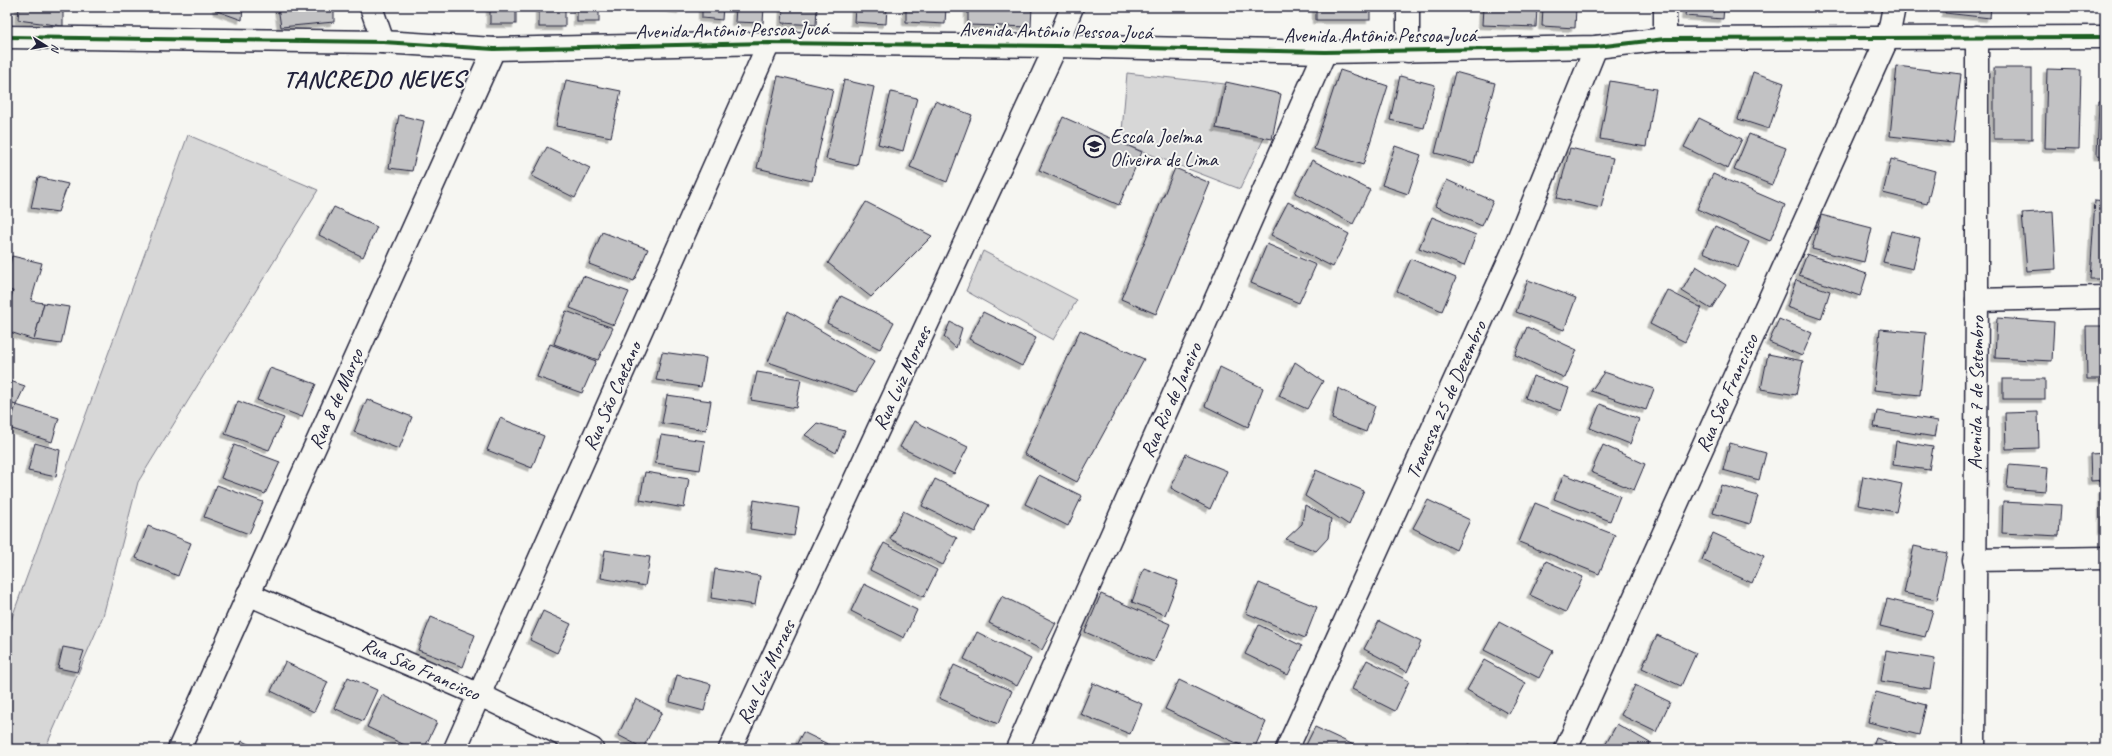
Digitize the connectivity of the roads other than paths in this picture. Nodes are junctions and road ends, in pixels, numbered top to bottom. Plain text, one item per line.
1 (371, 7) edge
2 (1072, 7) edge
3 (1408, 7) edge
4 (1665, 7) edge
5 (1894, 7) edge
6 (7, 37) edge
7 (1888, 37) junction
8 (1977, 37) junction
9 (2105, 37) edge
10 (1665, 39) junction
11 (384, 42) junction
12 (769, 43) junction
13 (1056, 46) junction
14 (1596, 47) junction
15 (494, 49) junction
16 (1408, 51) junction
17 (1325, 52) junction
18 (2105, 297) edge
19 (1977, 300) junction
20 (2105, 558) edge
21 (1974, 560) junction
22 (248, 594) junction
23 (480, 695) junction
24 (180, 749) edge
25 (455, 749) edge
26 (592, 749) edge
27 (730, 749) edge
28 (1017, 749) edge
29 (1287, 749) edge
30 (1566, 749) edge
31 (1974, 749) edge

1 - 11 street
2 - 13 street, Rua Luiz Moraes
3 - 16 street
4 - 10 street
5 - 7 street, Rua São Francisco
6 - 11 street, Avenida Antônio Pessoa Jucá
7 - 8 street, Avenida Antônio Pessoa Jucá
7 - 10 street, Avenida Antônio Pessoa Jucá
7 - 30 street, Rua São Francisco
8 - 9 street, Avenida Antônio Pessoa Jucá
8 - 19 street, Avenida 7 de Setembro
10 - 14 street, Avenida Antônio Pessoa Jucá
11 - 15 street, Avenida Antônio Pessoa Jucá
12 - 13 street, Avenida Antônio Pessoa Jucá
12 - 15 street, Avenida Antônio Pessoa Jucá
12 - 23 street, Rua São Caetano
13 - 17 street, Avenida Antônio Pessoa Jucá
13 - 27 street, Rua Luiz Moraes
14 - 16 street, Avenida Antônio Pessoa Jucá
14 - 29 street, Travessa 25 de Dezembro
15 - 22 street, Rua 8 de Março
16 - 17 street, Avenida Antônio Pessoa Jucá
17 - 28 street, Rua Rio de Janeiro
18 - 19 street
19 - 21 street, Avenida 7 de Setembro
20 - 21 street
21 - 31 street, Avenida 7 de Setembro
22 - 23 street, Rua São Francisco
22 - 24 street, Rua 8 de Março
23 - 25 street, Rua São Caetano
23 - 26 street, Rua São Francisco

